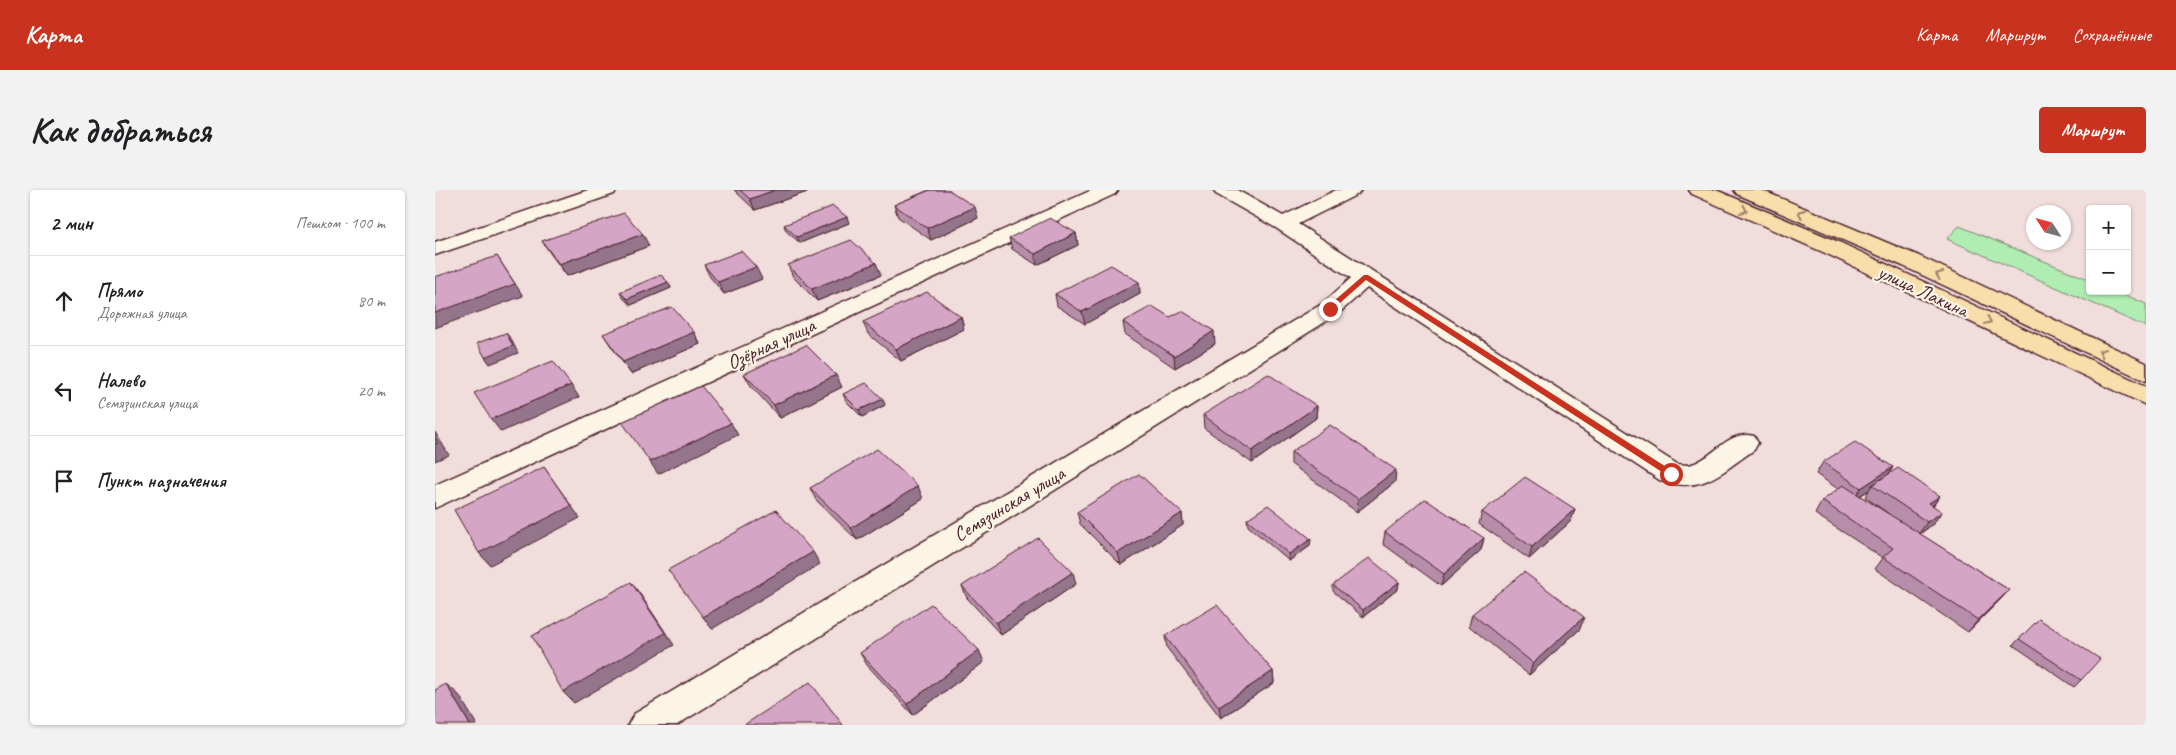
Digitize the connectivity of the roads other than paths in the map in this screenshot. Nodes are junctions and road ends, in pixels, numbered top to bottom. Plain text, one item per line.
1 (607, 190) edge
2 (1108, 190) edge
3 (1223, 190) edge
4 (1351, 190) edge
5 (1699, 190) edge
6 (1745, 190) edge
7 (1283, 224) junction
8 (435, 249) edge
9 (1366, 277) junction
10 (2146, 373) edge
11 (2146, 396) edge
12 (1744, 443) dead end
13 (435, 497) edge
14 (646, 725) edge

1 - 8 street
2 - 13 street, Озёрная улица
3 - 7 street
4 - 7 street
5 -> 11 highway, улица Лакина
10 -> 6 highway, улица Лакина
7 - 9 street
9 - 12 street
9 - 14 street, Семязинская улица

